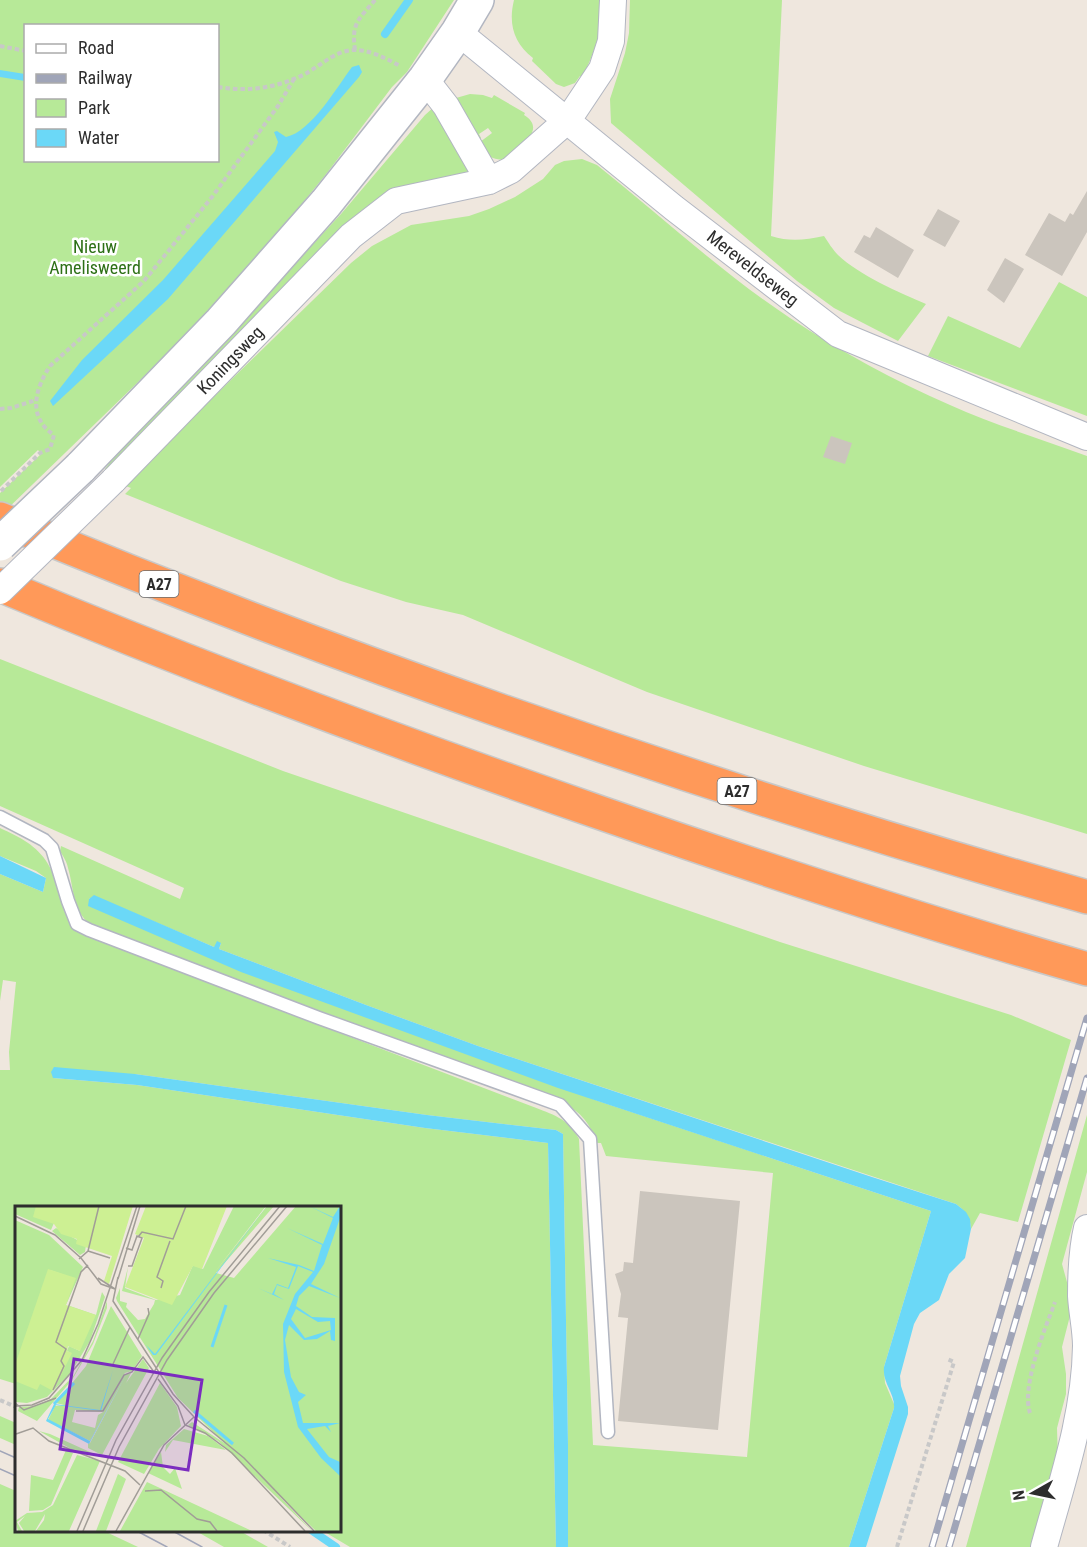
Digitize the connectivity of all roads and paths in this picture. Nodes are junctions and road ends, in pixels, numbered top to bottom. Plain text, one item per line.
1 (375, 0) edge
2 (477, 0) edge
3 (613, 0) edge
4 (458, 32) junction
5 (0, 46) edge
6 (355, 50) junction
7 (24, 51) edge
8 (294, 78) junction
9 (425, 79) junction
10 (219, 87) edge
11 (568, 120) junction
12 (489, 181) junction
13 (36, 400) junction
14 (0, 409) edge
15 (1087, 437) edge
16 (0, 492) edge
17 (0, 519) edge
18 (0, 544) edge
19 (0, 585) edge
20 (0, 591) edge
21 (0, 817) edge
22 (1087, 897) edge
23 (1087, 969) edge
24 (1087, 1228) edge
25 (1050, 1314) dead end
26 (947, 1359) dead end
27 (0, 1400) edge
28 (15, 1407) edge
29 (1030, 1413) dead end
30 (608, 1432) dead end
31 (266, 1532) edge
32 (290, 1547) edge
33 (897, 1547) edge
34 (1044, 1547) edge

1 - 6 path
2 - 4 main road, Koningsweg
3 - 11 street, Koningsweg
4 - 9 main road, Koningsweg
4 - 11 street, Mereveldseweg
5 - 7 path
6 - 8 path
6 - 9 path
8 - 10 path
8 - 13 path
9 - 12 street
9 - 18 main road, Koningsweg, bridge
11 - 12 street, Koningsweg
11 - 15 street, Mereveldseweg
12 - 20 street, Koningsweg, bridge
13 - 14 path
13 - 16 path
17 - 22 highway, A27
19 - 23 highway
21 - 30 lane
24 - 34 street
25 - 29 path
26 - 33 path
27 - 28 path
31 - 32 path

